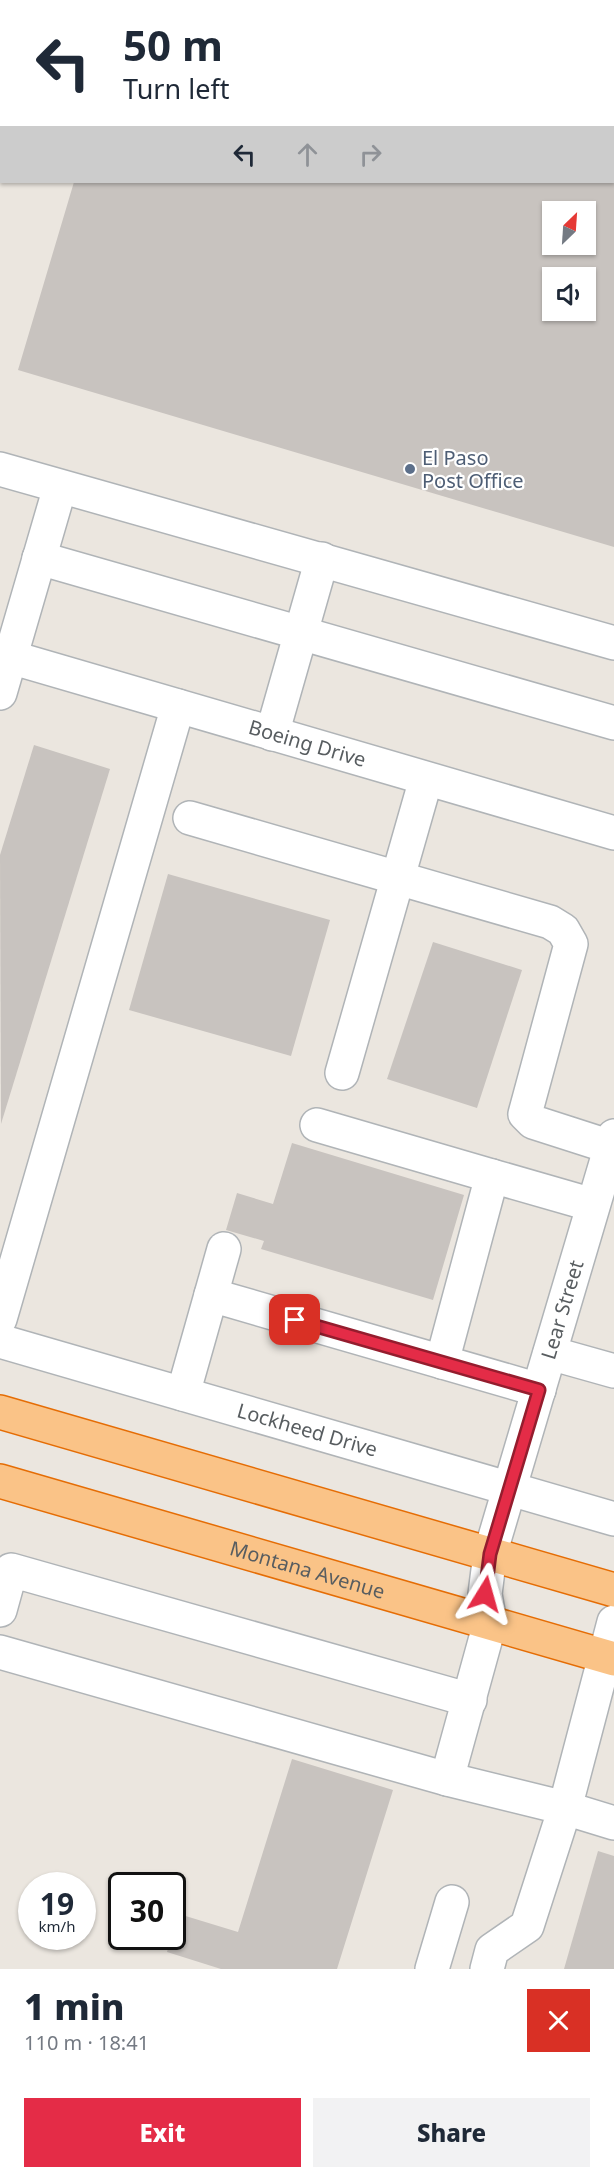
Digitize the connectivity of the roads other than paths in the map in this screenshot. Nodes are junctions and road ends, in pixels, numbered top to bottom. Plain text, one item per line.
1 (0, 469) edge
2 (60, 487) junction
3 (39, 558) junction
4 (322, 559) junction
5 (300, 633) junction
6 (614, 643) edge
7 (5, 656) edge
8 (0, 693) edge
9 (178, 706) junction
10 (614, 723) edge
11 (272, 734) junction
12 (426, 778) junction
13 (190, 818) dead end
14 (614, 833) edge
15 (398, 876) junction
16 (342, 1073) dead end
17 (317, 1125) dead end
18 (611, 1151) edge
19 (492, 1176) junction
20 (593, 1205) junction
21 (224, 1249) dead end
22 (211, 1295) junction
23 (0, 1319) edge
24 (0, 1341) edge
25 (550, 1353) junction
26 (442, 1362) junction
27 (614, 1371) edge
28 (539, 1390) junction
29 (183, 1394) junction
30 (0, 1412) edge
31 (0, 1480) edge
32 (509, 1489) junction
33 (614, 1519) edge
34 (490, 1554) junction
35 (614, 1590) edge
36 (0, 1610) edge
37 (614, 1622) edge
38 (490, 1623) junction
39 (0, 1652) edge
40 (609, 1658) edge
41 (470, 1700) junction
42 (447, 1779) junction
43 (565, 1808) junction
44 (614, 1823) edge
45 (452, 1902) dead end
46 (432, 1969) edge
47 (487, 1969) edge

1 - 2 street
2 - 3 street
2 - 4 street
3 - 5 street
3 - 7 street
4 - 5 street
4 - 6 street
5 - 10 street
5 - 11 street
7 - 8 street
7 - 9 street, Boeing Drive
9 - 11 street, Boeing Drive
9 - 23 street
11 - 12 street, Boeing Drive
12 - 14 street, Boeing Drive
12 - 15 street
13 - 15 street
15 - 16 street
15 - 18 street
17 - 19 street
18 - 20 street, Lear Street
19 - 20 street
19 - 26 street
20 - 25 street, Lear Street
21 - 22 street
22 - 26 street
22 - 29 street
24 - 29 street, Lockheed Drive
25 - 27 street
25 - 28 street, Lear Street
26 - 28 street
28 - 32 street, Lear Street
29 - 32 street, Lockheed Drive
30 - 34 highway
31 - 38 highway, Montana Avenue
32 - 33 street, Lockheed Drive
32 - 34 street, Lear Street
34 - 35 highway
34 - 38 street, Lear Street
36 - 41 street
37 - 40 street
38 - 40 highway, Montana Avenue
38 - 41 street
39 - 42 street
40 - 43 street
41 - 42 street
42 - 43 street
43 - 44 street
43 - 47 street
45 - 46 street

